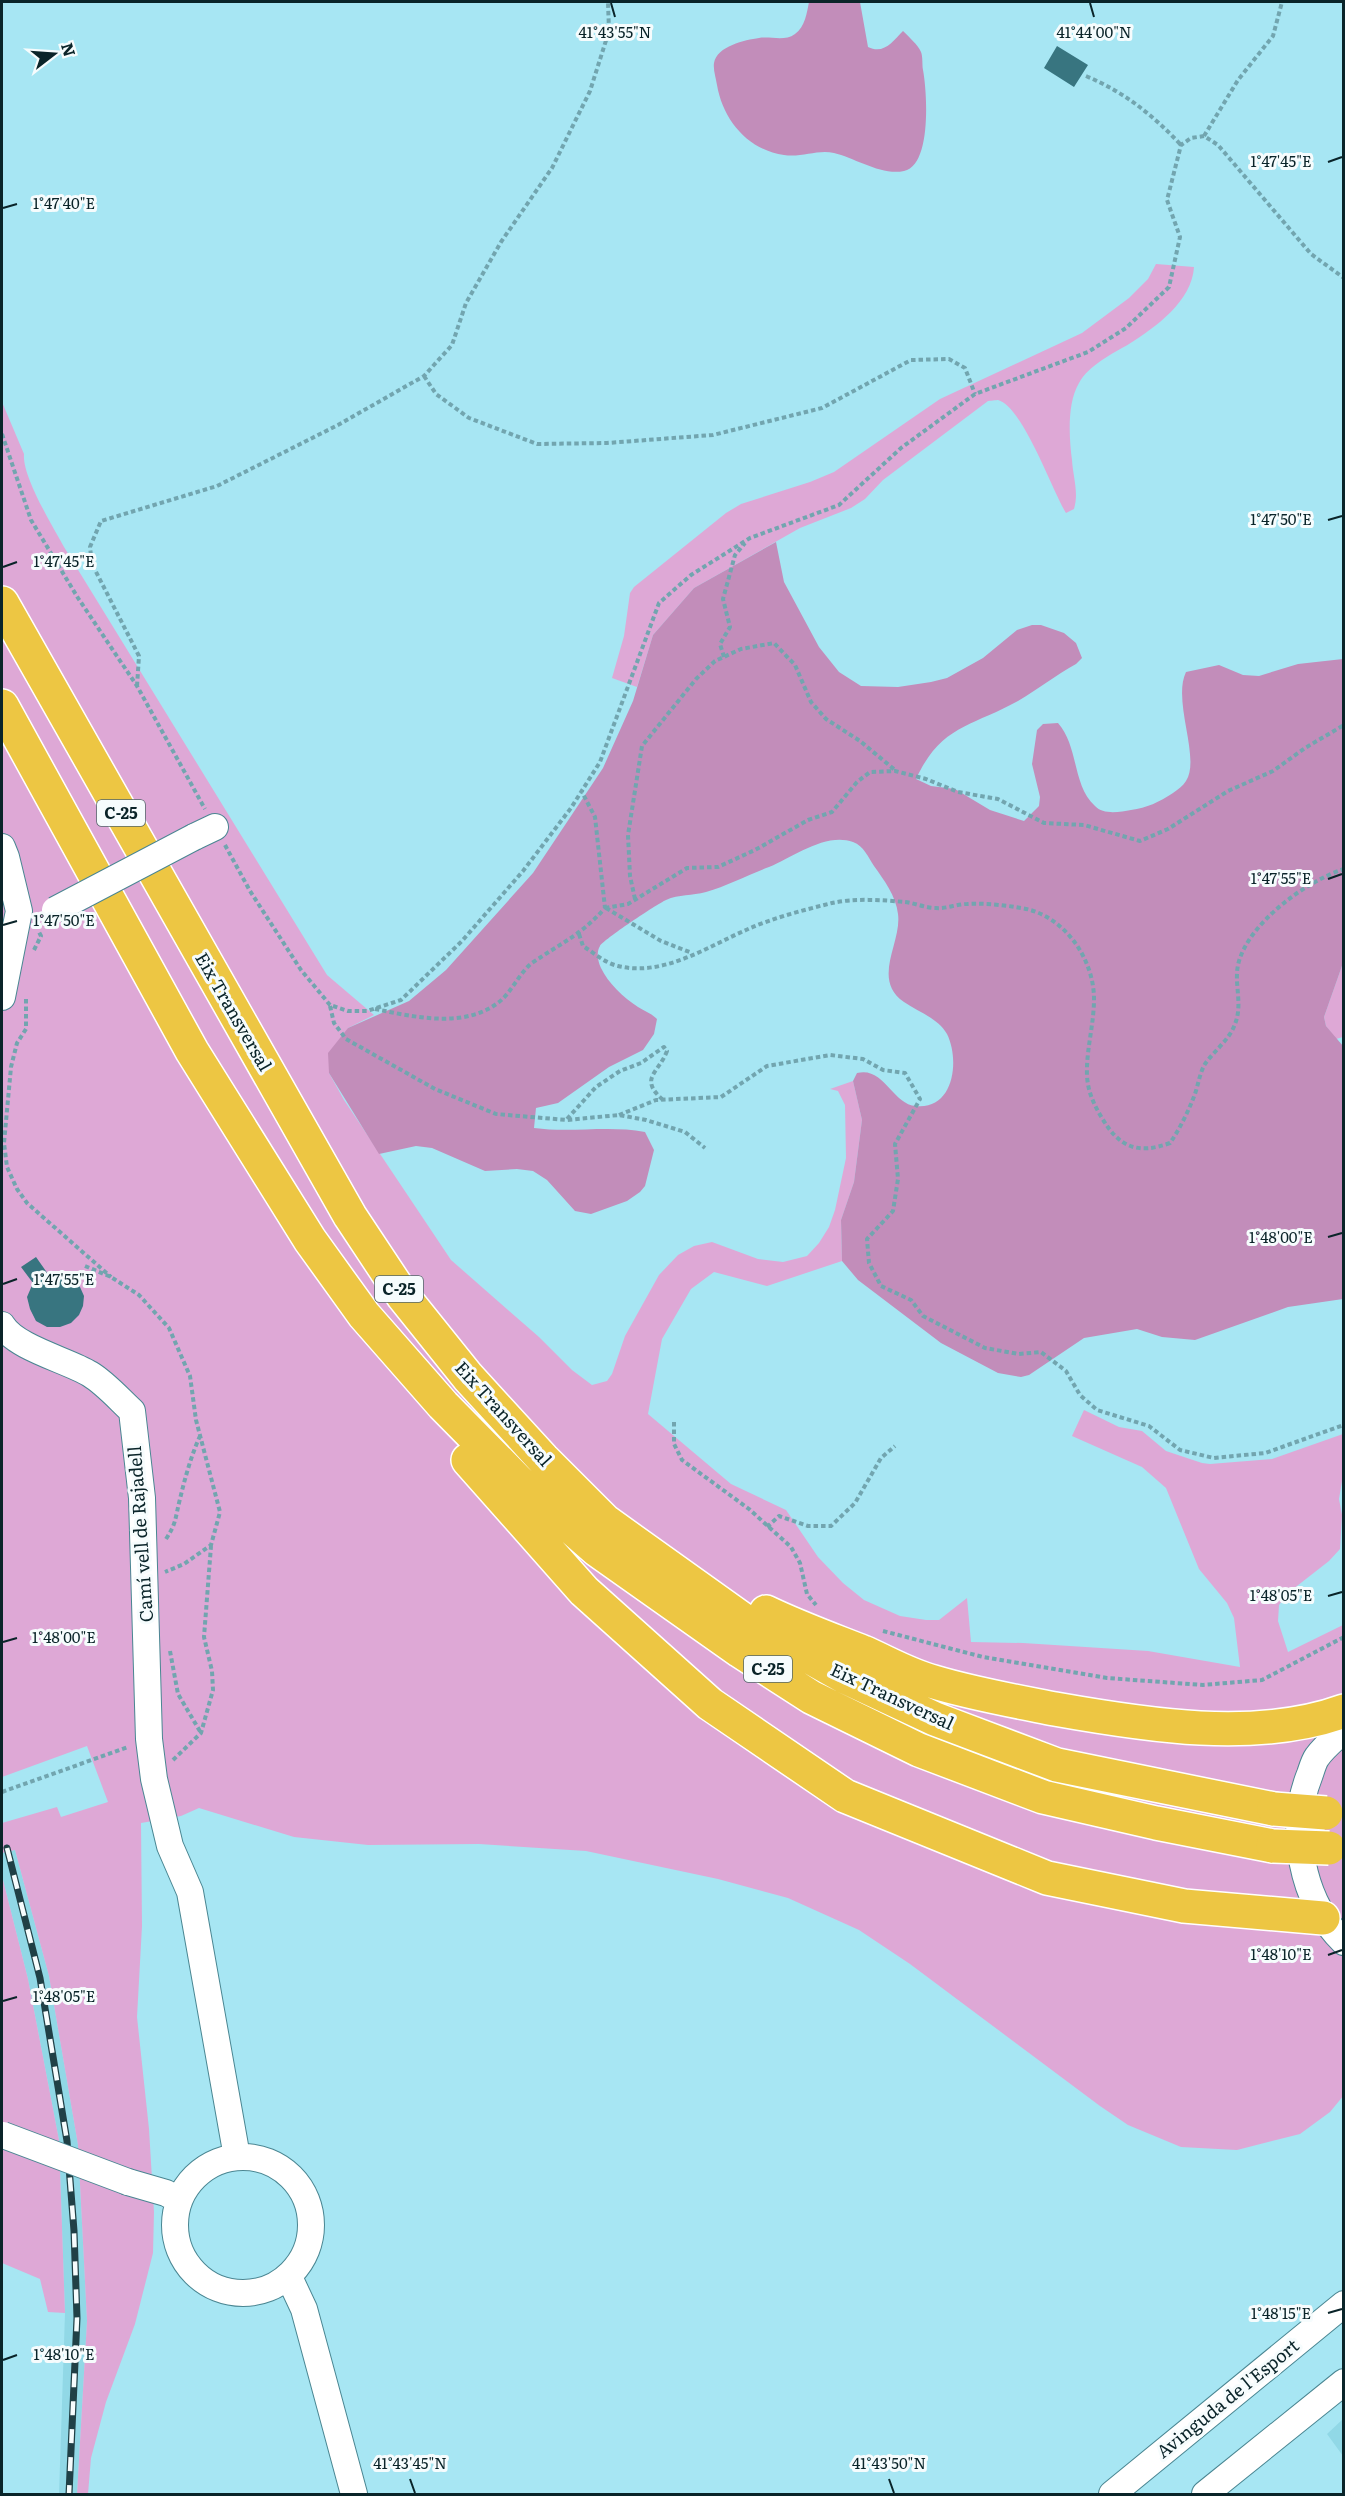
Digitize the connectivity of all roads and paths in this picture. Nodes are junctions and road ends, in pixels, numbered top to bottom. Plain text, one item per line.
1 (608, 2) edge
2 (1282, 2) edge
3 (1086, 76) dead end
4 (1204, 136) junction
5 (1181, 145) junction
6 (1344, 278) edge
7 (424, 376) junction
8 (975, 394) junction
9 (2, 434) edge
10 (750, 538) junction
11 (2, 603) edge
12 (724, 657) junction
13 (136, 686) junction
14 (2, 706) edge
15 (1344, 725) edge
16 (895, 771) junction
17 (582, 791) junction
18 (204, 832) junction
19 (2, 847) edge
20 (1344, 869) edge
21 (635, 900) junction
22 (605, 908) junction
23 (36, 916) junction
24 (579, 934) junction
25 (693, 953) junction
26 (29, 957) dead end
27 (13, 997) edge
28 (330, 1005) junction
29 (375, 1009) junction
30 (663, 1100) junction
31 (619, 1115) junction
32 (567, 1120) junction
33 (705, 1148) dead end
34 (84, 1266) dead end
35 (111, 1277) junction
36 (364, 1315) junction
37 (2, 1325) edge
38 (674, 1422) dead end
39 (1344, 1425) edge
40 (200, 1434) junction
41 (895, 1446) dead end
42 (605, 1521) junction
43 (767, 1527) junction
44 (211, 1545) junction
45 (165, 1550) dead end
46 (164, 1561) dead end
47 (158, 1578) junction
48 (820, 1610) dead end
49 (873, 1628) dead end
50 (1344, 1637) edge
51 (169, 1641) dead end
52 (1344, 1711) edge
53 (1344, 1730) edge
54 (201, 1732) junction
55 (149, 1739) junction
56 (154, 1779) junction
57 (2, 1792) edge
58 (1335, 1814) edge
59 (1336, 1848) edge
60 (1333, 1930) edge
61 (2, 2135) edge
62 (237, 2157) junction
63 (179, 2200) junction
64 (289, 2277) junction
65 (1344, 2304) edge
66 (1344, 2382) edge
67 (354, 2494) edge
68 (1112, 2494) edge
69 (1205, 2494) edge

1 - 7 path
2 - 4 path
3 - 5 path
4 - 5 path
4 - 6 path
5 - 8 path
7 - 8 path
7 - 13 path
8 - 10 path
9 - 13 path
10 - 12 path
10 - 17 path
11 - 42 highway, Eix Transversal / C-25
12 - 16 path
12 - 21 path
13 - 18 path
14 - 36 highway, Eix Transversal / C-25
15 - 16 path
16 - 21 path
17 - 22 path
17 - 29 path
18 - 23 street, bridge
18 - 28 path
19 - 23 street
20 - 25 path
21 - 22 path
22 - 24 path
22 - 25 path
23 - 26 path
23 - 27 street
24 - 25 path
24 - 29 path
27 - 35 path
28 - 29 path
28 - 32 path
30 - 31 path
30 - 32 path
30 - 39 path
31 - 32 path
31 - 33 path
34 - 35 path
35 - 40 path
36 - 59 highway, Eix Transversal / C-25, bridge
36 - 60 highway
37 - 47 street, Camí vell de Rajadell
38 - 43 path
40 - 44 path
40 - 45 path
41 - 43 path
42 - 52 highway
42 - 58 highway, Eix Transversal / C-25, bridge
43 - 48 path
44 - 47 path
44 - 54 path
46 - 47 path
47 - 55 street, Camí vell de Rajadell
49 - 50 path
51 - 54 path
53 - 60 street
54 - 56 path
55 - 56 street, Camí vell de Rajadell
55 - 57 path
56 - 62 street, Camí vell de Rajadell
61 - 63 street, bridge
62 - 63 street
62 - 64 street
63 - 64 street
64 - 67 street
65 - 68 street, Avinguda de l'Esport
66 - 69 street

